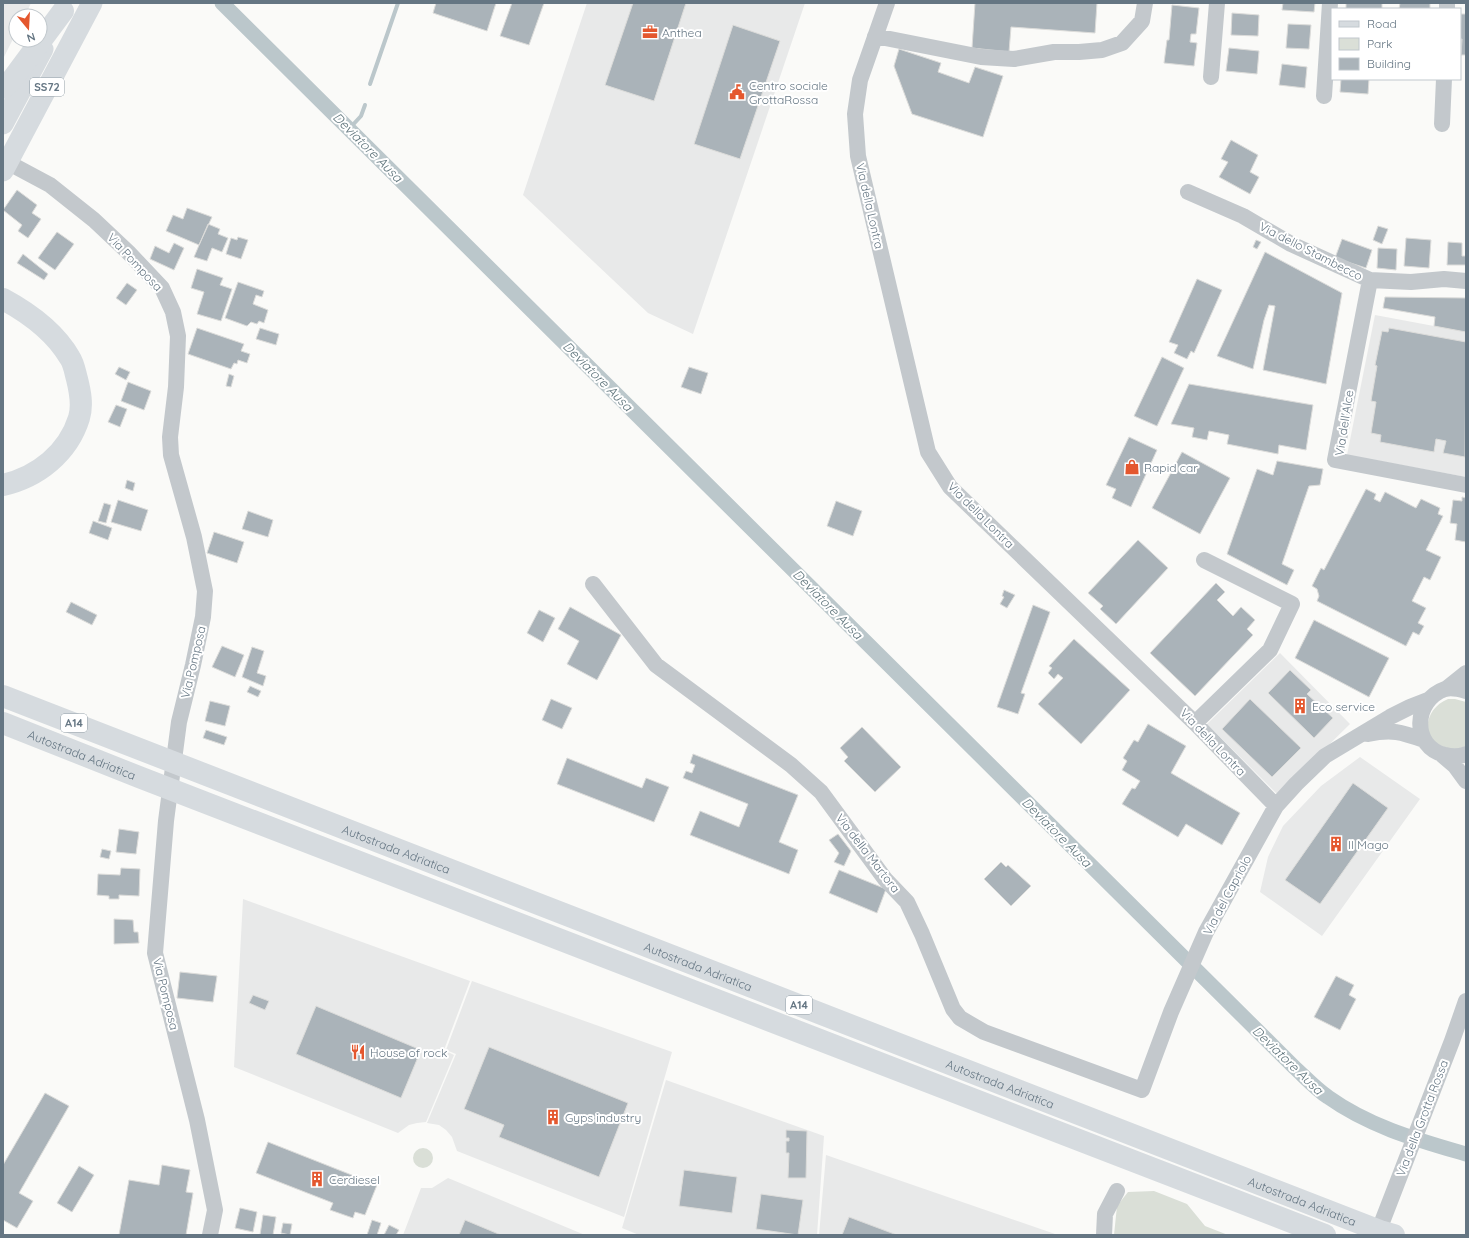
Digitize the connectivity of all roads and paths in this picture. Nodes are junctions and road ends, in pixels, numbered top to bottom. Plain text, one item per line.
1 (92, 3) edge
2 (887, 3) edge
3 (1145, 3) edge
4 (1217, 3) edge
5 (1330, 3) edge
6 (65, 7) edge
7 (875, 36) junction
8 (1211, 76) dead end
9 (1444, 80) edge
10 (3, 88) edge
11 (1324, 96) dead end
12 (3, 124) edge
13 (1442, 124) dead end
14 (5, 167) edge
15 (1188, 192) dead end
16 (1370, 280) junction
17 (1466, 280) edge
18 (3, 299) edge
19 (44, 467) junction
20 (3, 475) edge
21 (3, 485) edge
22 (1466, 485) edge
23 (1204, 560) dead end
24 (593, 584) dead end
25 (1466, 673) edge
26 (1446, 689) junction
27 (1466, 691) edge
28 (3, 696) edge
29 (1428, 700) junction
30 (3, 723) edge
31 (1195, 723) junction
32 (1362, 735) junction
33 (1424, 740) junction
34 (1441, 754) junction
35 (1466, 754) edge
36 (1466, 780) edge
37 (1276, 806) junction
38 (1466, 1001) edge
39 (1142, 1090) joint
40 (1117, 1191) dead end
41 (210, 1235) edge
42 (1104, 1235) edge
43 (1325, 1235) edge
44 (1377, 1235) edge
45 (1394, 1235) edge

1 - 14 main road, SS72
2 - 7 street, Via della Lontra
3 - 7 street
4 - 8 street
5 - 11 street
6 - 10 highway
6 - 12 main road, SS72
7 - 31 street, Via della Lontra
9 - 13 street
14 - 41 street, Via Pomposa
15 - 16 street, Via dello Stambecco
16 - 17 street, Via dello Stambecco
16 - 22 street, Via dell'Alce
18 - 19 highway
19 - 20 highway
19 - 21 highway
23 - 31 street
24 - 39 street, Via della Martora
25 - 26 street
26 - 27 street
26 - 29 street, Via del Capriolo
28 - 45 highway, Autostrada Adriatica / A14
29 - 32 street, Via del Capriolo
29 - 33 street
30 - 43 highway, Autostrada Adriatica / A14
31 - 37 street, Via della Lontra
32 - 33 street, Via del Capriolo
32 - 37 street, Via del Capriolo
33 - 34 street
34 - 35 street
34 - 36 street
37 - 39 street, Via del Capriolo
38 - 44 street, Via della Grotta Rossa
40 - 42 street

